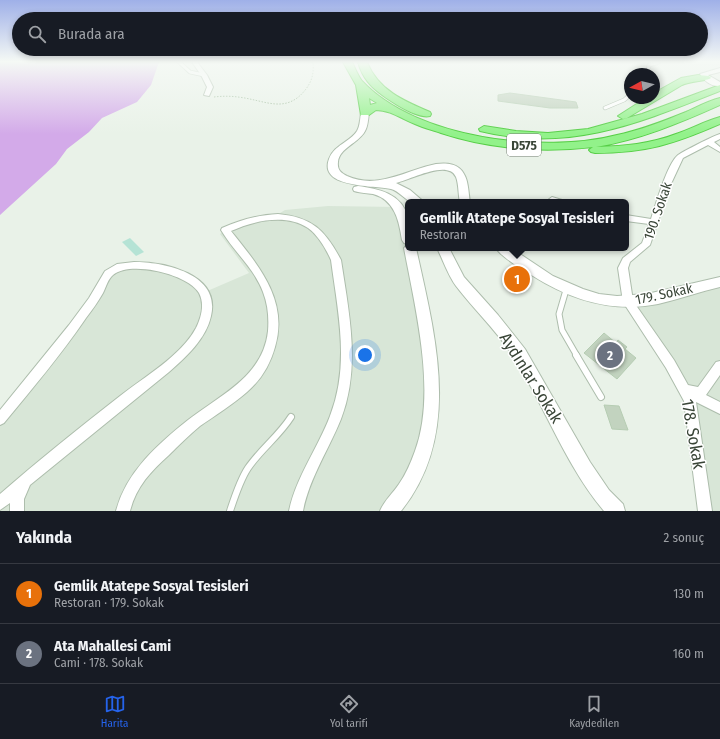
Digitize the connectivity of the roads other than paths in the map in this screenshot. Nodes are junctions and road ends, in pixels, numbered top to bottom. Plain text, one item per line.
1 (361, 85) edge
2 (209, 86) edge
3 (362, 86) edge
4 (377, 86) edge
5 (674, 86) edge
6 (718, 86) edge
7 (660, 94) edge
8 (207, 95) road end
9 (624, 100) edge
10 (720, 101) edge
11 (644, 104) edge
12 (605, 108) dead end
13 (396, 111) junction
14 (364, 113) junction
15 (720, 120) edge
16 (603, 128) junction
17 (720, 136) edge
18 (709, 142) junction
19 (552, 146) junction
20 (720, 150) edge
21 (339, 176) junction
22 (375, 183) junction
23 (415, 199) edge
24 (464, 199) edge
25 (629, 218) edge
26 (654, 222) junction
27 (405, 228) edge
28 (411, 251) edge
29 (445, 251) edge
30 (506, 251) edge
31 (720, 282) edge
32 (566, 290) junction
33 (628, 302) junction
34 (720, 366) edge
35 (704, 388) junction
36 (685, 390) junction
37 (601, 397) dead end
38 (718, 407) edge
39 (291, 418) dead end
40 (0, 419) edge
41 (26, 480) junction
42 (0, 503) edge
43 (17, 511) edge
44 (123, 511) edge
45 (230, 511) edge
46 (296, 511) edge
47 (389, 511) edge
48 (616, 511) edge
49 (705, 511) edge

1 - 14 highway
2 - 8 street
3 - 13 highway, D575
4 - 16 highway, D575
5 - 7 highway
6 - 16 highway, D575
9 - 12 lane
10 - 19 highway, D575
11 - 16 highway
13 - 14 highway
13 - 19 highway, D575
14 - 21 street
15 - 19 highway
17 - 18 street, 190. Sokak
18 - 20 street
18 - 26 street, 190. Sokak
21 - 22 street
21 - 27 street
22 - 23 street
22 - 24 street
25 - 26 street
26 - 33 street, 190. Sokak
28 - 47 street
29 - 48 street, Aydınlar Sokak
30 - 32 street, 179. Sokak
31 - 33 street, 179. Sokak
32 - 33 street, 179. Sokak
32 - 37 lane
33 - 36 street, 178. Sokak
34 - 35 street
35 - 36 street
35 - 38 street
36 - 38 street
36 - 49 street, 178. Sokak
39 - 45 lane
40 - 41 street
41 - 42 street
41 - 43 street
44 - 46 street

